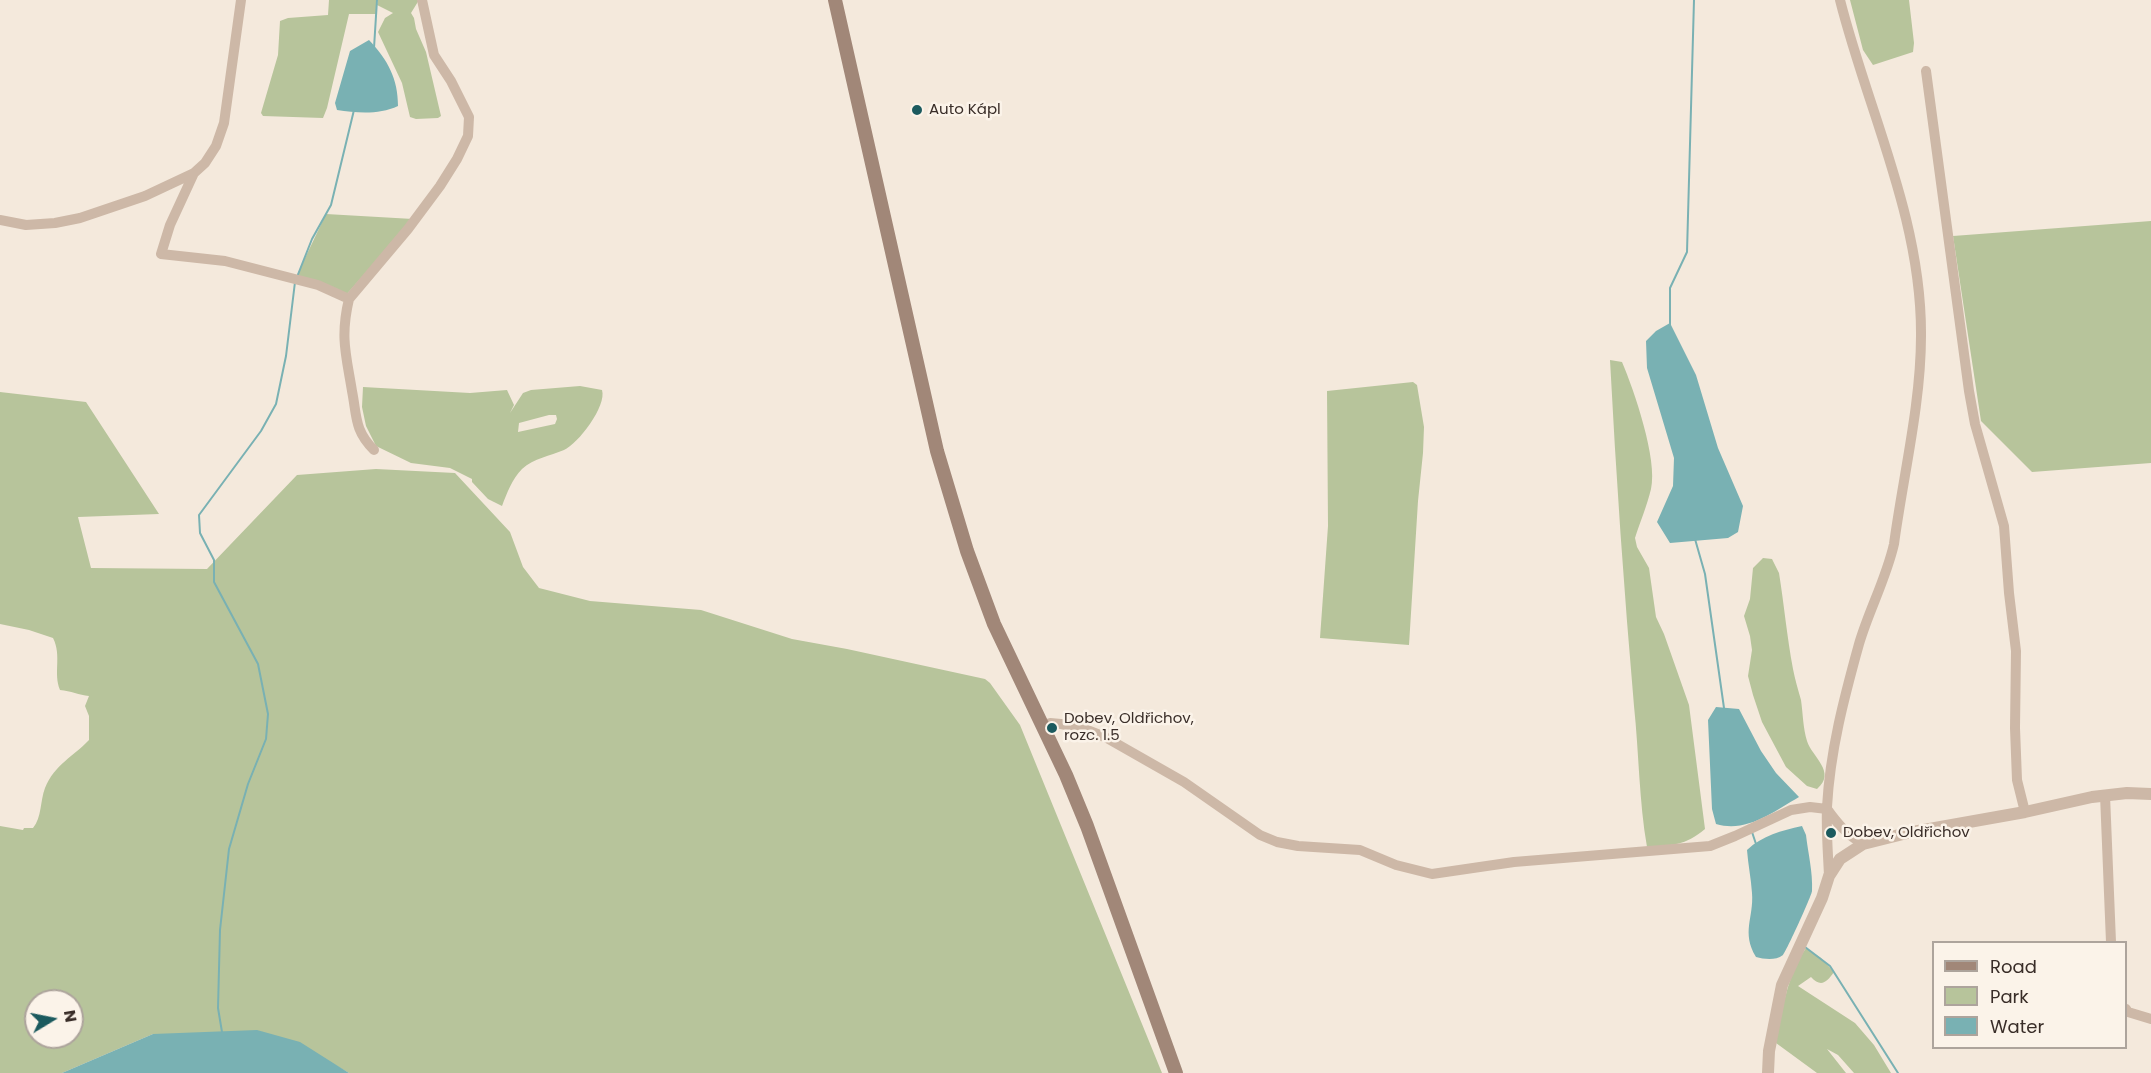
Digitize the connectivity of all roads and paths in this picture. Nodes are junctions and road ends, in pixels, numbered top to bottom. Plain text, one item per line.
1 (241, 0) edge
2 (422, 0) edge
3 (835, 0) edge
4 (1840, 0) edge
5 (1926, 71) dead end
6 (194, 173) junction
7 (0, 220) edge
8 (349, 299) junction
9 (374, 450) dead end
10 (1043, 726) junction
11 (2151, 794) edge
12 (2105, 795) junction
13 (1827, 809) junction
14 (2025, 812) junction
15 (1863, 844) junction
16 (1829, 876) junction
17 (2111, 941) edge
18 (2127, 1010) edge
19 (2151, 1019) edge
20 (1176, 1073) edge
21 (1768, 1073) edge

1 - 6 street
2 - 8 street
3 - 10 main road
4 - 13 street
5 - 14 street
6 - 7 street
6 - 8 street
8 - 9 street
10 - 13 street
10 - 20 main road
11 - 12 street
12 - 14 street
12 - 17 street
13 - 15 street
13 - 16 street
14 - 15 street
15 - 16 street
16 - 21 street
18 - 19 street

